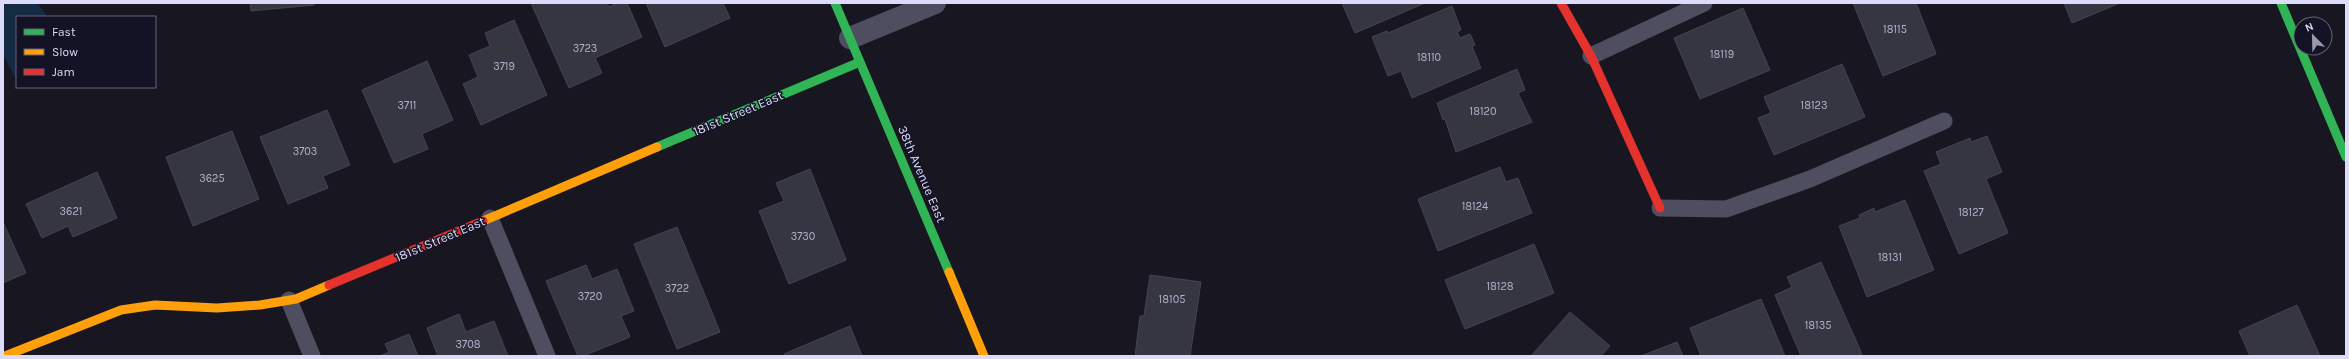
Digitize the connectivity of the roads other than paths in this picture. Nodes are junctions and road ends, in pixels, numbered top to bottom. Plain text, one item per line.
1 (835, 3) edge
2 (935, 3) edge
3 (1561, 3) edge
4 (1704, 3) edge
5 (2281, 3) edge
6 (850, 38) junction
7 (1591, 56) junction
8 (860, 62) junction
9 (1944, 122) dead end
10 (2346, 157) edge
11 (1660, 208) joint
12 (490, 218) junction
13 (288, 300) junction
14 (5, 356) edge
15 (312, 356) edge
16 (548, 356) edge
17 (984, 356) edge

1 - 6 street, 38th Avenue East
2 - 6 street
3 - 7 street
4 - 7 lane
5 - 10 street
6 - 8 street, 38th Avenue East
7 - 11 street
8 - 12 street, 181st Street East
8 - 17 street, 38th Avenue East
9 - 11 lane
12 - 13 street, 181st Street East
12 - 16 lane
13 - 14 street, 181st Street East
13 - 15 lane

